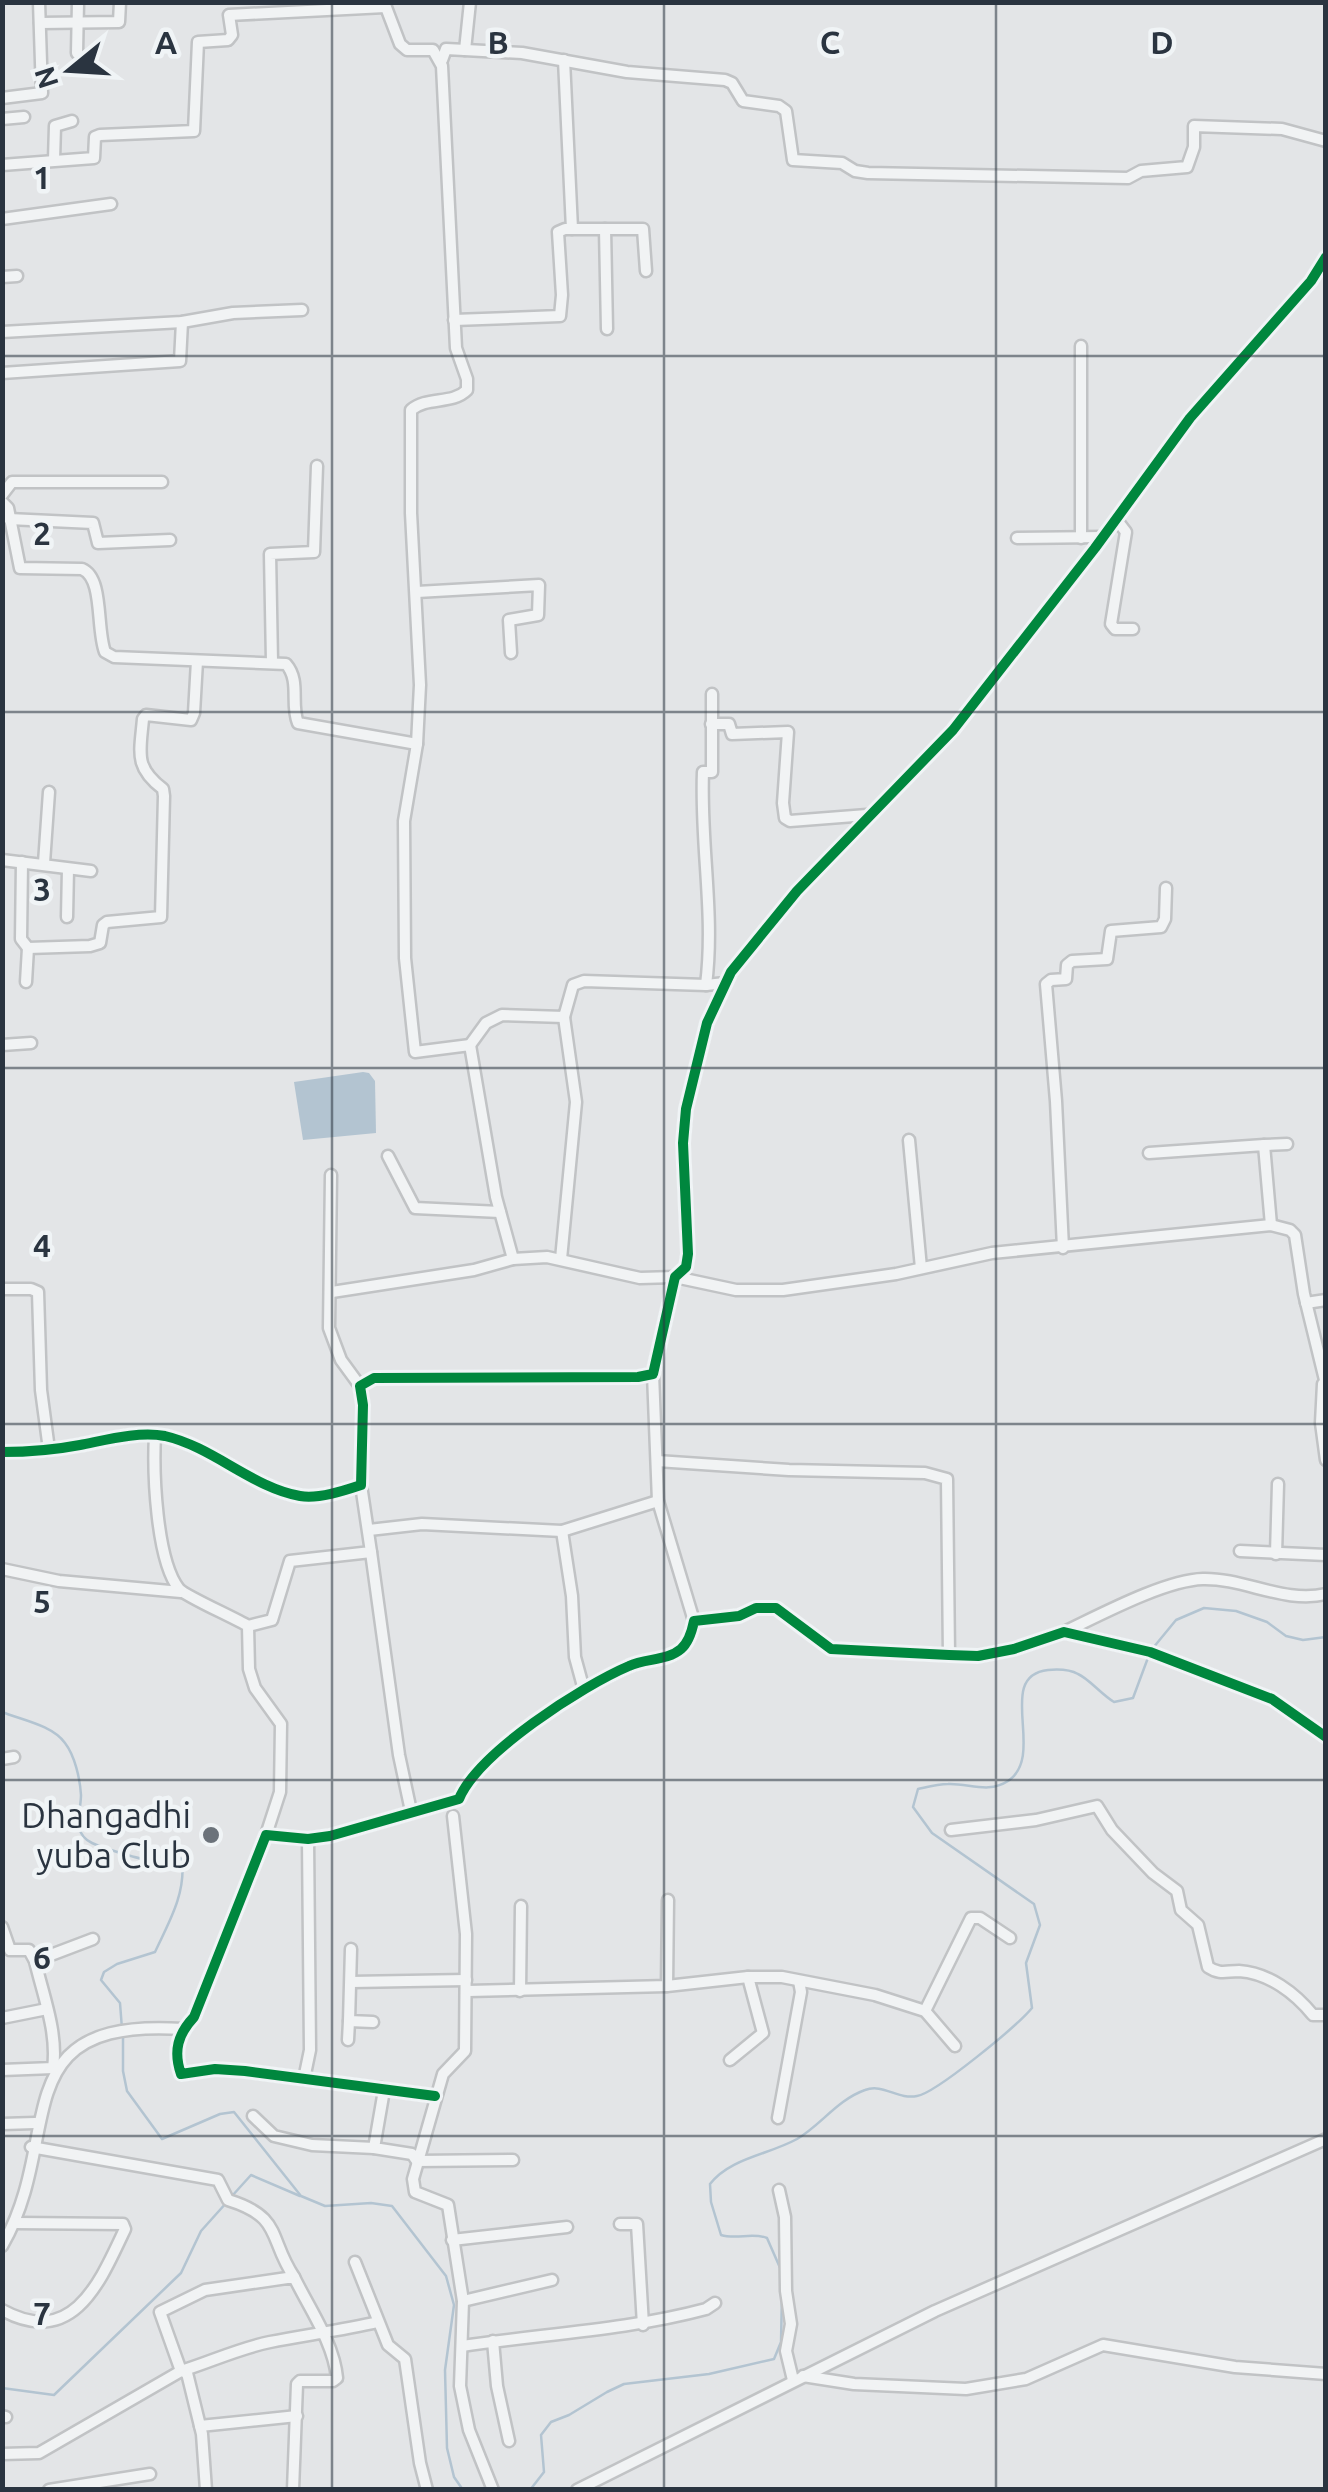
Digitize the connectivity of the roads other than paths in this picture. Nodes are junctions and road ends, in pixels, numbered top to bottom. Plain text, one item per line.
1 (39, 2) edge
2 (78, 2) edge
3 (120, 2) edge
4 (470, 2) edge
5 (385, 5) edge
6 (40, 24) junction
7 (77, 24) junction
8 (465, 50) junction
9 (77, 53) dead end
10 (564, 60) junction
11 (442, 66) junction
12 (2, 98) edge
13 (24, 117) dead end
14 (2, 118) edge
15 (72, 121) dead end
16 (1326, 140) edge
17 (54, 160) junction
18 (2, 165) edge
19 (111, 204) dead end
20 (2, 219) edge
21 (604, 228) junction
22 (572, 229) junction
23 (1326, 257) edge
24 (646, 271) dead end
25 (17, 276) dead end
26 (2, 278) edge
27 (302, 310) dead end
28 (454, 320) junction
29 (182, 322) junction
30 (607, 329) dead end
31 (2, 332) edge
32 (1081, 346) dead end
33 (2, 373) edge
34 (317, 466) dead end
35 (162, 482) dead end
36 (2, 498) edge
37 (9, 519) junction
38 (1116, 519) junction
39 (1103, 537) junction
40 (1018, 538) dead end
41 (1081, 538) junction
42 (170, 540) dead end
43 (2, 568) edge
44 (20, 568) junction
45 (417, 592) junction
46 (1133, 629) dead end
47 (511, 654) dead end
48 (197, 661) junction
49 (272, 662) junction
50 (712, 694) dead end
51 (712, 724) junction
52 (417, 744) junction
53 (49, 792) dead end
54 (867, 815) junction
55 (2, 860) edge
56 (22, 862) junction
57 (44, 863) junction
58 (68, 869) junction
59 (92, 870) dead end
60 (1166, 888) dead end
61 (66, 917) dead end
62 (28, 948) junction
63 (26, 982) dead end
64 (726, 983) junction
65 (706, 985) junction
66 (564, 1017) junction
67 (31, 1043) dead end
68 (2, 1045) edge
69 (470, 1045) junction
70 (909, 1140) dead end
71 (1287, 1144) dead end
72 (1264, 1145) junction
73 (1150, 1153) dead end
74 (388, 1156) dead end
75 (331, 1175) dead end
76 (500, 1212) junction
77 (1271, 1225) junction
78 (1062, 1248) junction
79 (513, 1259) junction
80 (561, 1259) junction
81 (922, 1268) junction
82 (675, 1277) junction
83 (2, 1290) edge
84 (332, 1292) junction
85 (1326, 1300) edge
86 (1306, 1304) junction
87 (652, 1374) junction
88 (1324, 1384) edge
89 (360, 1386) junction
90 (156, 1435) junction
91 (46, 1450) junction
92 (2, 1452) edge
93 (1326, 1460) edge
94 (657, 1461) junction
95 (1278, 1484) dead end
96 (360, 1485) junction
97 (340, 1492) junction
98 (658, 1501) junction
99 (361, 1502) junction
100 (369, 1530) junction
101 (562, 1531) junction
102 (1240, 1551) dead end
103 (371, 1552) junction
104 (1276, 1554) junction
105 (1326, 1555) edge
106 (2, 1569) edge
107 (181, 1592) junction
108 (1326, 1594) edge
109 (694, 1621) junction
110 (248, 1626) junction
111 (1064, 1632) junction
112 (950, 1655) junction
113 (584, 1690) junction
114 (1326, 1737) edge
115 (454, 1800) junction
116 (411, 1811) junction
117 (951, 1830) dead end
118 (266, 1835) junction
119 (308, 1839) junction
120 (668, 1900) dead end
121 (522, 1906) dead end
122 (2, 1927) edge
123 (1010, 1938) dead end
124 (93, 1940) dead end
125 (351, 1949) dead end
126 (35, 1961) junction
127 (748, 1977) junction
128 (798, 1981) junction
129 (351, 1982) junction
130 (467, 1986) junction
131 (667, 1986) junction
132 (520, 1990) junction
133 (46, 2009) junction
134 (926, 2011) junction
135 (1326, 2015) edge
136 (2, 2018) edge
137 (349, 2021) junction
138 (372, 2022) dead end
139 (182, 2029) junction
140 (348, 2040) dead end
141 (955, 2046) dead end
142 (730, 2060) dead end
143 (53, 2068) junction
144 (2, 2070) edge
145 (304, 2080) junction
146 (381, 2088) junction
147 (435, 2096) junction
148 (253, 2116) dead end
149 (778, 2118) dead end
150 (2, 2124) edge
151 (35, 2124) junction
152 (1326, 2139) edge
153 (31, 2148) junction
154 (374, 2148) junction
155 (514, 2160) dead end
156 (417, 2161) junction
157 (779, 2190) dead end
158 (620, 2224) dead end
159 (567, 2227) dead end
160 (10, 2229) edge
161 (452, 2240) junction
162 (2, 2246) edge
163 (355, 2262) dead end
164 (294, 2277) junction
165 (552, 2280) dead end
166 (462, 2301) junction
167 (715, 2303) dead end
168 (2, 2310) edge
169 (378, 2322) junction
170 (643, 2325) junction
171 (320, 2333) junction
172 (493, 2341) junction
173 (462, 2346) junction
174 (181, 2371) junction
175 (1326, 2374) edge
176 (796, 2378) junction
177 (296, 2416) junction
178 (200, 2426) junction
179 (509, 2440) dead end
180 (3, 2458) edge
181 (150, 2474) dead end
182 (118, 2484) edge
183 (53, 2489) edge
184 (206, 2490) edge
185 (292, 2490) edge
186 (427, 2490) edge
187 (493, 2490) edge
188 (577, 2490) edge

1 - 6 street
2 - 7 street
3 - 7 street
4 - 8 street
5 - 11 street
5 - 17 street
6 - 7 street
6 - 12 street
7 - 9 street
8 - 10 street
8 - 11 street
10 - 16 street
10 - 22 street
11 - 28 street
13 - 14 street
15 - 17 street
17 - 18 street
19 - 20 street
21 - 22 street
21 - 24 street
21 - 30 street
22 - 28 street
23 - 38 street
25 - 26 street
27 - 29 street
28 - 45 street
29 - 31 street
29 - 33 street
32 - 41 street
34 - 49 street
35 - 36 street
36 - 37 street
37 - 42 street
37 - 44 street
38 - 39 street
38 - 46 street
39 - 41 street
39 - 54 street
40 - 41 street
43 - 44 street
44 - 48 street
45 - 47 street
45 - 52 street
48 - 49 street
48 - 62 street
49 - 52 street
50 - 51 street
51 - 54 street
51 - 65 street
52 - 69 street
53 - 57 street
54 - 64 street
55 - 56 street
56 - 57 street
56 - 62 street
57 - 58 street
58 - 59 street
58 - 61 street
60 - 78 street
62 - 63 street
64 - 65 street
64 - 82 street
65 - 66 street
66 - 69 street
66 - 80 street
67 - 68 street
69 - 76 street
70 - 81 street
71 - 72 street
72 - 73 street
72 - 77 street
74 - 76 street
75 - 84 street
76 - 79 street
77 - 78 street
77 - 86 street
78 - 81 street
79 - 80 street
79 - 84 street
80 - 82 street
81 - 82 street
82 - 87 street
83 - 91 street
84 - 89 street
85 - 86 street
86 - 88 street
87 - 89 street
87 - 94 street
88 - 93 street
89 - 96 street
90 - 91 street
90 - 97 street
90 - 107 street
91 - 92 street
94 - 98 street
94 - 112 street
95 - 104 street
96 - 97 street
96 - 99 street
97 - 99 street
98 - 101 street
98 - 109 street
99 - 100 street
100 - 101 street
100 - 103 street
101 - 113 street
102 - 104 street
103 - 110 street
103 - 116 street
104 - 105 street
106 - 107 street
107 - 110 street
108 - 111 street
109 - 112 street
109 - 113 street
110 - 118 street
111 - 112 street
111 - 114 street
113 - 115 street
115 - 116 street
115 - 130 street
116 - 119 street
117 - 135 street
118 - 119 street
118 - 139 street
119 - 145 street
120 - 131 street
121 - 132 street
122 - 126 street
123 - 134 street
124 - 126 street
125 - 129 street
126 - 133 street
127 - 128 street
127 - 131 street
127 - 142 street
128 - 134 street
128 - 149 street
129 - 130 street
129 - 137 street
130 - 132 street
130 - 147 street
131 - 132 street
133 - 136 street
133 - 143 street
134 - 141 street
137 - 138 street
137 - 140 street
139 - 143 street
139 - 145 street
143 - 144 street
143 - 151 street
145 - 146 street
146 - 147 street
146 - 154 street
147 - 156 street
148 - 154 street
150 - 151 street
151 - 153 street
152 - 176 street
153 - 160 street
153 - 164 street
154 - 156 street
155 - 156 street
156 - 161 street
157 - 176 street
158 - 170 street
159 - 161 street
160 - 162 street
160 - 168 street
161 - 166 street
163 - 169 street
164 - 171 street
164 - 174 street
165 - 166 street
166 - 173 street
167 - 170 street
169 - 171 street
169 - 186 street
170 - 172 street
171 - 174 street
171 - 177 street
172 - 173 street
172 - 179 street
173 - 187 street
174 - 178 street
174 - 180 street
175 - 176 street
176 - 188 street
177 - 178 street
177 - 185 street
178 - 184 street
181 - 182 street
182 - 183 street

